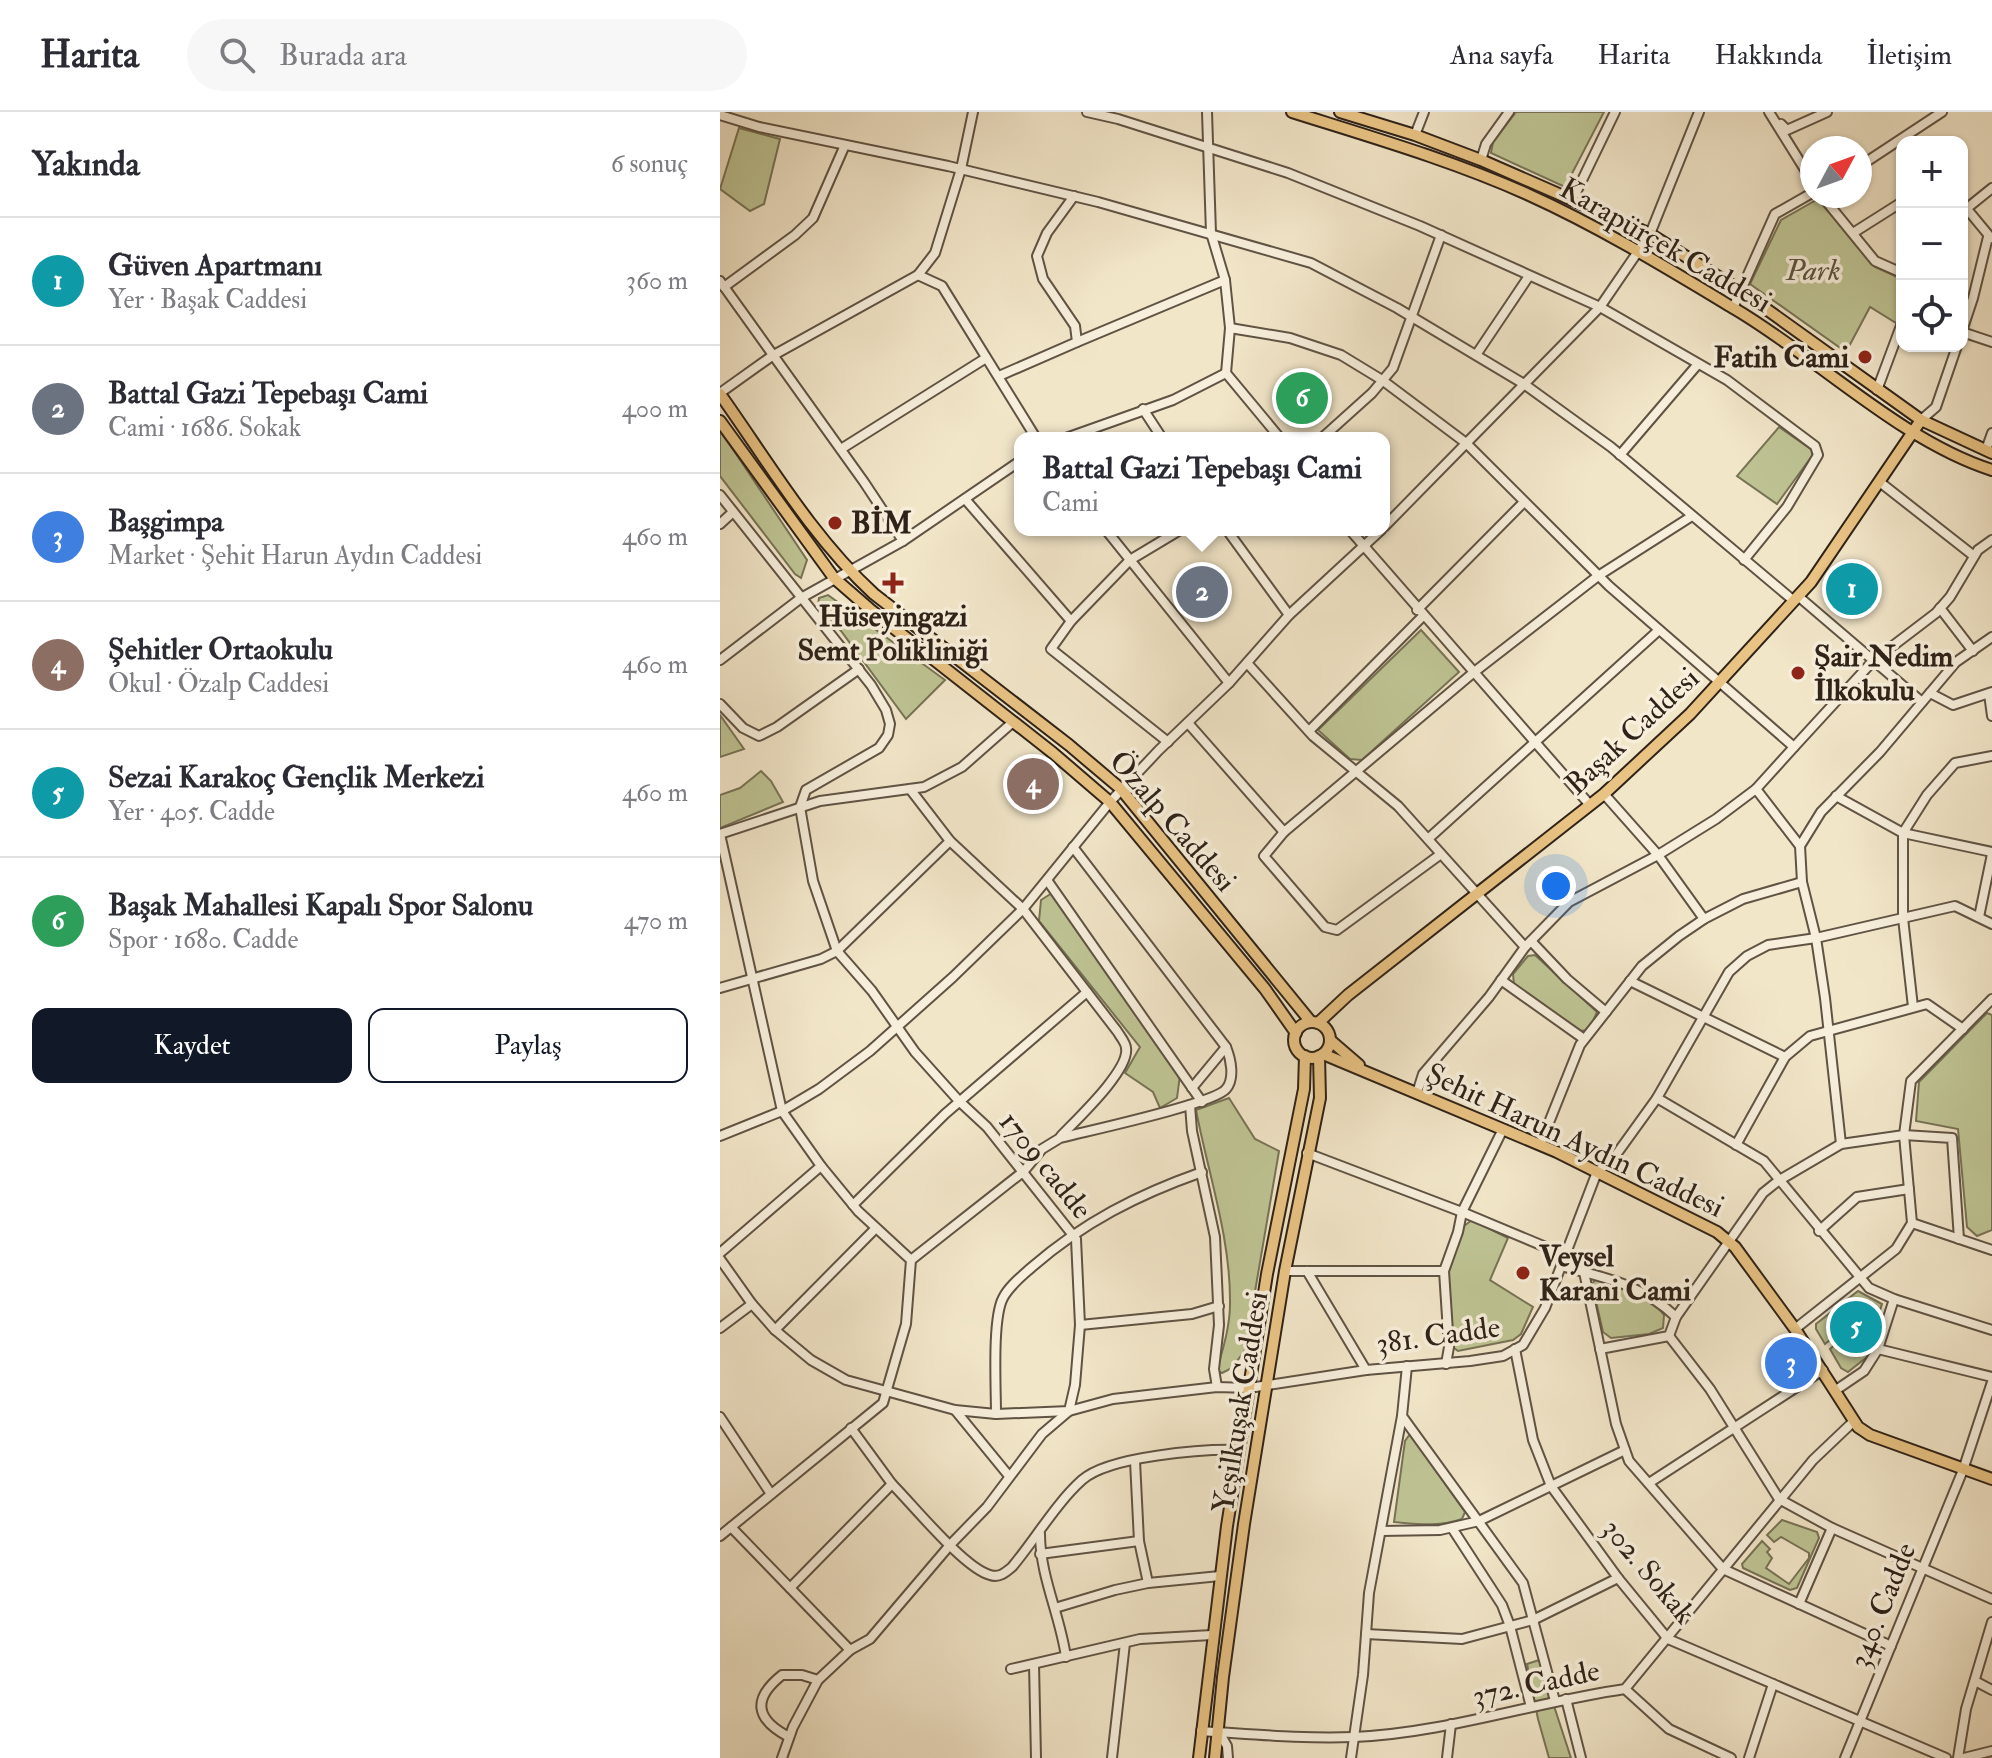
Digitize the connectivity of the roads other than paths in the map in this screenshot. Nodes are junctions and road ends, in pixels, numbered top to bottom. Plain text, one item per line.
1 (973, 112) edge
2 (1087, 112) edge
3 (1207, 112) edge
4 (1292, 112) edge
5 (1340, 112) edge
6 (1424, 112) edge
7 (1509, 112) edge
8 (1615, 112) edge
9 (1699, 112) edge
10 (1770, 112) edge
11 (1827, 112) edge
12 (1942, 112) edge
13 (720, 115) edge
14 (1911, 132) junction
15 (1415, 135) junction
16 (1914, 136) edge
17 (845, 145) junction
18 (1208, 149) junction
19 (1872, 158) edge
20 (1481, 160) junction
21 (1800, 161) edge
22 (961, 169) junction
23 (1992, 188) edge
24 (1074, 196) junction
25 (1800, 200) edge
26 (1572, 201) junction
27 (1968, 203) edge
28 (1896, 206) edge
29 (1832, 208) edge
30 (1966, 208) edge
31 (1211, 233) junction
32 (1853, 233) junction
33 (1650, 234) junction
34 (1441, 235) junction
35 (1990, 238) edge
36 (1637, 250) junction
37 (1896, 270) edge
38 (918, 275) junction
39 (1529, 276) junction
40 (1225, 280) junction
41 (722, 284) edge
42 (1741, 291) junction
43 (1968, 297) edge
44 (1973, 298) junction
45 (1600, 307) junction
46 (1733, 308) junction
47 (1968, 313) edge
48 (1411, 317) junction
49 (1230, 328) junction
50 (1968, 334) edge
51 (1896, 339) edge
52 (1077, 342) junction
53 (1992, 342) edge
54 (1955, 352) edge
55 (1476, 355) junction
56 (772, 356) junction
57 (986, 358) junction
58 (1698, 364) junction
59 (1226, 373) junction
60 (999, 376) junction
61 (1382, 380) junction
62 (1524, 384) junction
63 (1877, 390) junction
64 (720, 393) edge
65 (1143, 409) junction
66 (1921, 420) junction
67 (720, 421) edge
68 (1032, 432) edge
69 (1082, 432) edge
70 (1158, 432) edge
71 (1275, 432) edge
72 (1328, 432) edge
73 (1992, 433) edge
74 (1914, 434) junction
75 (1466, 443) junction
76 (841, 449) junction
77 (1989, 452) edge
78 (1620, 455) junction
79 (1014, 465) edge
80 (1992, 470) edge
81 (1881, 483) junction
82 (720, 495) edge
83 (965, 499) junction
84 (1524, 502) junction
85 (733, 512) junction
86 (1692, 516) junction
87 (1390, 521) edge
88 (720, 524) edge
89 (1111, 536) edge
90 (1170, 536) edge
91 (1231, 536) edge
92 (1354, 536) edge
93 (1375, 536) edge
94 (1992, 540) edge
95 (903, 541) junction
96 (1363, 548) junction
97 (1974, 556) junction
98 (1130, 560) junction
99 (1744, 560) junction
100 (849, 571) junction
101 (1598, 576) junction
102 (834, 578) junction
103 (801, 598) junction
104 (1796, 598) junction
105 (1940, 608) junction
106 (1420, 613) junction
107 (1289, 615) junction
108 (1071, 621) junction
109 (1659, 630) junction
110 (1992, 637) edge
111 (1973, 651) junction
112 (720, 660) edge
113 (1873, 661) junction
114 (1247, 663) junction
115 (859, 669) junction
116 (1473, 673) junction
117 (1720, 681) junction
118 (1229, 683) junction
119 (1930, 693) junction
120 (1990, 693) edge
121 (1922, 702) junction
122 (720, 704) edge
123 (1992, 716) edge
124 (1013, 722) junction
125 (1188, 723) junction
126 (1309, 731) junction
127 (1168, 742) junction
128 (1534, 742) junction
129 (1794, 747) junction
130 (1992, 756) edge
131 (1357, 772) junction
132 (910, 789) junction
133 (1121, 789) junction
134 (1756, 789) junction
135 (1604, 794) junction
136 (1836, 796) junction
137 (1110, 802) junction
138 (1590, 805) junction
139 (800, 807) junction
140 (1284, 832) junction
141 (1903, 833) junction
142 (720, 834) edge
143 (1428, 839) junction
144 (950, 841) junction
145 (1800, 846) junction
146 (1073, 847) junction
147 (1992, 853) edge
148 (1441, 854) junction
149 (1658, 855) junction
150 (1047, 880) junction
151 (1802, 882) junction
152 (1479, 893) junction
153 (1023, 909) junction
154 (1979, 917) junction
155 (1903, 918) junction
156 (1704, 919) junction
157 (1992, 924) edge
158 (1816, 938) junction
159 (1528, 944) junction
160 (837, 951) junction
161 (753, 979) junction
162 (1501, 980) junction
163 (1630, 981) junction
164 (720, 988) edge
165 (1087, 992) junction
166 (1992, 999) edge
167 (1913, 1007) junction
168 (1606, 1012) junction
169 (1704, 1018) junction
170 (1314, 1023) junction
171 (899, 1026) junction
172 (1963, 1029) junction
173 (1828, 1030) junction
174 (1296, 1033) junction
175 (1584, 1039) junction
176 (1330, 1040) junction
177 (1226, 1047) junction
178 (1321, 1055) junction
179 (1305, 1056) junction
180 (1785, 1057) junction
181 (1367, 1071) junction
182 (1192, 1088) junction
183 (1417, 1093) junction
184 (1657, 1098) junction
185 (959, 1101) junction
186 (1202, 1102) junction
187 (1190, 1105) junction
188 (782, 1111) junction
189 (1503, 1129) junction
190 (1904, 1135) junction
191 (720, 1136) edge
192 (1060, 1138) junction
193 (1841, 1144) junction
194 (1540, 1145) junction
195 (1736, 1145) junction
196 (1307, 1153) junction
197 (821, 1166) junction
198 (1024, 1171) junction
199 (1202, 1172) junction
200 (1597, 1172) junction
201 (1778, 1181) junction
202 (1909, 1189) junction
203 (853, 1205) junction
204 (1462, 1212) junction
205 (1912, 1223) junction
206 (875, 1229) junction
207 (1819, 1231) junction
208 (1071, 1234) junction
209 (1959, 1239) junction
210 (1729, 1240) junction
211 (1990, 1246) edge
212 (1565, 1255) junction
213 (720, 1256) edge
214 (911, 1260) junction
215 (1561, 1266) junction
216 (1285, 1271) junction
217 (1307, 1271) junction
218 (1444, 1271) junction
219 (1584, 1272) junction
220 (1859, 1278) junction
221 (1894, 1299) junction
222 (752, 1304) junction
223 (1219, 1306) junction
224 (1676, 1317) junction
225 (1080, 1325) junction
226 (720, 1328) edge
227 (1795, 1329) junction
228 (775, 1330) junction
229 (1992, 1330) edge
230 (1669, 1336) junction
231 (1515, 1349) junction
232 (1600, 1349) junction
233 (1878, 1349) junction
234 (1446, 1364) junction
235 (1407, 1366) junction
236 (1366, 1370) junction
237 (1823, 1370) junction
238 (1992, 1379) edge
239 (1267, 1384) junction
240 (1217, 1387) junction
241 (1249, 1388) junction
242 (1836, 1390) junction
243 (887, 1392) junction
244 (955, 1410) junction
245 (1069, 1411) junction
246 (996, 1414) junction
247 (1402, 1416) junction
248 (720, 1417) edge
249 (1854, 1421) junction
250 (1733, 1426) junction
251 (851, 1428) junction
252 (1239, 1450) junction
253 (1625, 1450) junction
254 (1135, 1461) junction
255 (1963, 1470) junction
256 (1009, 1476) junction
257 (1992, 1479) edge
258 (1649, 1483) junction
259 (892, 1484) junction
260 (1551, 1486) junction
261 (771, 1494) junction
262 (1779, 1499) junction
263 (1479, 1521) junction
264 (731, 1527) junction
265 (1452, 1528) junction
266 (1832, 1528) junction
267 (1381, 1531) junction
268 (1040, 1534) junction
269 (720, 1536) edge
270 (1139, 1541) junction
271 (950, 1545) junction
272 (1040, 1554) junction
273 (1923, 1568) junction
274 (1723, 1569) junction
275 (1220, 1576) junction
276 (1618, 1578) junction
277 (1148, 1583) junction
278 (790, 1588) junction
279 (1992, 1599) edge
280 (1799, 1604) junction
281 (1055, 1608) junction
282 (1533, 1620) junction
283 (1992, 1622) edge
284 (1510, 1626) junction
285 (1366, 1634) junction
286 (1212, 1635) junction
287 (1668, 1639) junction
288 (1125, 1643) junction
289 (1891, 1646) junction
290 (850, 1650) junction
291 (1066, 1657) junction
292 (1034, 1664) junction
293 (1011, 1669) dead end
294 (818, 1680) junction
295 (1975, 1681) junction
296 (1773, 1684) junction
297 (1625, 1689) junction
298 (1992, 1690) edge
299 (1566, 1699) junction
300 (1555, 1701) junction
301 (1531, 1707) junction
302 (1859, 1723) junction
303 (1451, 1724) junction
304 (1201, 1731) junction
305 (1219, 1732) junction
306 (789, 1737) junction
307 (1354, 1737) junction
308 (1992, 1751) edge
309 (782, 1758) edge
310 (1036, 1758) edge
311 (1112, 1758) edge
312 (1199, 1758) edge
313 (1215, 1758) edge
314 (1228, 1758) edge
315 (1351, 1758) edge
316 (1447, 1758) edge
317 (1581, 1758) edge
318 (1731, 1758) edge
319 (1749, 1758) edge
320 (1845, 1758) edge
321 (1946, 1758) edge
322 (1961, 1758) edge

1 - 22 street
2 - 18 street
3 - 18 street
4 - 36 main road, Karapürçek Caddesi
5 - 15 main road, Karapürçek Caddesi
6 - 15 street
7 - 20 street
8 - 26 street
9 - 33 street
10 - 11 street
10 - 21 street
12 - 14 street
13 - 17 street
14 - 16 street
14 - 19 street
15 - 20 main road, Karapürçek Caddesi
17 - 22 street
17 - 41 street
18 - 31 street
18 - 34 street
20 - 26 main road, Karapürçek Caddesi
22 - 24 street
22 - 38 street
23 - 27 street
24 - 31 street
24 - 52 street
25 - 42 street
26 - 33 main road, Karapürçek Caddesi
28 - 32 street
29 - 32 street
30 - 35 street
31 - 40 street
31 - 48 street
32 - 37 street
33 - 36 street
33 - 42 main road, Karapürçek Caddesi
34 - 39 street
34 - 48 street
35 - 44 street
36 - 45 street
36 - 46 main road, Karapürçek Caddesi
38 - 56 street
38 - 57 street
39 - 45 street
39 - 55 street
40 - 49 street
40 - 52 street
41 - 56 street
42 - 46 street
42 - 63 main road, Karapürçek Caddesi
43 - 44 street
44 - 47 street
45 - 58 street
45 - 62 street
46 - 74 main road, Karapürçek Caddesi
48 - 55 street
48 - 61 street
49 - 59 street
49 - 61 street
50 - 53 street
51 - 63 street
52 - 60 street
54 - 66 street
55 - 62 street
56 - 64 street
56 - 76 street
57 - 60 street
57 - 76 street
58 - 78 street
58 - 99 street
59 - 65 street
59 - 71 street
60 - 68 street
61 - 72 street
61 - 75 street
62 - 75 street
62 - 78 street
63 - 66 main road, Karapürçek Caddesi
64 - 100 main road, Özalp Caddesi
65 - 69 street
65 - 70 street
66 - 74 main road, Başak Caddesi
66 - 77 main road, Karapürçek Caddesi
67 - 102 main road, Özalp Caddesi
73 - 77 street
74 - 80 main road, Karapürçek Caddesi
74 - 81 main road, Başak Caddesi
75 - 84 street
75 - 87 street
76 - 95 street
78 - 86 street
79 - 83 street
81 - 97 street
81 - 104 main road, Başak Caddesi
82 - 85 street
83 - 95 street
83 - 108 street
84 - 101 street
84 - 106 street
85 - 88 street
85 - 103 street
86 - 99 street
86 - 101 street
89 - 98 street
90 - 98 street
91 - 107 street
92 - 96 street
93 - 96 street
94 - 97 street
95 - 100 street
96 - 106 street
96 - 107 street
97 - 105 street
98 - 108 street
98 - 118 street
99 - 104 street
100 - 102 street
100 - 133 main road, Özalp Caddesi
101 - 109 street
101 - 116 street
102 - 103 street
102 - 124 main road, Özalp Caddesi
103 - 112 street
103 - 115 street
104 - 113 street
104 - 117 main road, Başak Caddesi
105 - 111 street
105 - 113 street
106 - 116 street
106 - 126 street
107 - 114 street
108 - 127 street
109 - 117 street
109 - 128 street
110 - 111 street
111 - 119 street
113 - 121 street
113 - 129 street
114 - 118 street
114 - 126 street
115 - 122 street
115 - 139 street
116 - 128 street
116 - 131 street
117 - 129 street
117 - 135 main road, Başak Caddesi
118 - 125 street
119 - 120 street
119 - 121 street
120 - 123 street
121 - 136 street
124 - 132 street
124 - 137 main road, Özalp Caddesi
125 - 127 street
125 - 140 street
126 - 131 street
127 - 133 street
128 - 138 street
128 - 143 street
129 - 134 street
130 - 141 street
131 - 140 street
131 - 143 street
132 - 139 street
132 - 144 street
133 - 137 street
133 - 170 main road, Özalp Caddesi
134 - 145 street
134 - 149 street
135 - 138 main road, Başak Caddesi
135 - 149 street
136 - 141 street
136 - 145 street
137 - 146 street
137 - 174 main road, Özalp Caddesi
138 - 152 main road, Başak Caddesi
139 - 142 street
139 - 160 street
140 - 148 street
141 - 147 street
141 - 155 street
142 - 161 street
143 - 148 street
144 - 153 street
144 - 160 street
145 - 151 street
146 - 150 street
146 - 177 street
147 - 154 street
148 - 152 street
149 - 156 street
149 - 159 street
150 - 153 street
150 - 182 street
151 - 156 street
151 - 158 street
152 - 159 street
152 - 170 main road, Başak Caddesi
153 - 165 street
153 - 171 street
154 - 155 street
154 - 157 street
155 - 158 street
155 - 167 street
156 - 163 street
158 - 169 street
158 - 173 street
159 - 162 street
159 - 168 street
160 - 161 street
160 - 171 street, 1709 cadde
161 - 164 street
161 - 188 street
162 - 175 street
162 - 183 street
163 - 168 street
163 - 169 street
165 - 185 street
165 - 192 street
166 - 172 street
167 - 172 street
167 - 173 street
168 - 175 street
169 - 180 street
169 - 184 street
170 - 174 main road
170 - 176 main road
171 - 185 street, 1709 cadde
171 - 188 street
172 - 190 street
173 - 180 street
173 - 193 street
174 - 179 main road
175 - 194 street
176 - 178 main road
176 - 181 main road, Şehit Harun Aydın Caddesi
177 - 182 street
177 - 186 street
178 - 179 main road
178 - 181 main road, Şehit Harun Aydın Caddesi
178 - 196 main road, Yeşilkuşak Caddesi
179 - 241 main road
180 - 195 street
181 - 183 main road, Şehit Harun Aydın Caddesi
182 - 186 street
183 - 189 main road, Şehit Harun Aydın Caddesi
184 - 195 street
184 - 200 street
185 - 198 street, 1709 cadde
185 - 203 street
186 - 187 street
187 - 192 street
187 - 199 street
188 - 191 street
188 - 197 street
189 - 194 main road, Şehit Harun Aydın Caddesi
189 - 204 street
190 - 193 street
190 - 202 street
190 - 209 street
192 - 198 street
193 - 201 street
194 - 200 main road, Şehit Harun Aydın Caddesi
195 - 201 street
196 - 204 street
196 - 216 main road, Yeşilkuşak Caddesi
197 - 203 street
197 - 213 street
198 - 208 street, 1709 cadde
198 - 214 street
199 - 208 street
199 - 223 street
200 - 210 main road, Şehit Harun Aydın Caddesi
200 - 212 street, 381. Cadde
201 - 207 street
201 - 210 street
202 - 205 street
202 - 207 street
203 - 206 street
204 - 212 street
204 - 218 street
205 - 209 street
205 - 220 street
206 - 214 street
206 - 228 street
207 - 220 street
208 - 225 street, 1709 cadde
208 - 246 street
209 - 211 street
210 - 224 street
210 - 227 main road, Şehit Harun Aydın Caddesi
212 - 215 street, 381. Cadde
213 - 222 street
214 - 243 street
215 - 219 street
215 - 231 street, 381. Cadde
216 - 217 street
216 - 239 main road, Yeşilkuşak Caddesi
217 - 218 street
217 - 236 street
218 - 234 street
219 - 224 street
219 - 232 street
220 - 221 street
220 - 227 street
221 - 229 street
221 - 233 street
222 - 226 street
222 - 228 street
223 - 225 street
223 - 240 street
224 - 230 street
225 - 245 street, 1709 cadde
227 - 237 main road, Şehit Harun Aydın Caddesi
228 - 243 street
230 - 232 street
230 - 250 street
231 - 234 street, 381. Cadde
231 - 260 street, 302. Sokak
232 - 253 street
233 - 238 street
233 - 242 street
234 - 235 street, 381. Cadde
235 - 236 street, 381. Cadde
235 - 247 street
236 - 239 street, 381. Cadde
237 - 242 main road, Şehit Harun Aydın Caddesi
237 - 250 street
238 - 255 street, 340. Cadde
239 - 241 street, 381. Cadde
239 - 305 main road, Yeşilkuşak Caddesi
240 - 241 street, 381. Cadde
240 - 245 street, 381. Cadde
241 - 252 main road
242 - 249 main road, Şehit Harun Aydın Caddesi
243 - 244 street
243 - 251 street
244 - 246 street
244 - 256 street
245 - 246 street
245 - 256 street
247 - 263 street
247 - 267 street
248 - 261 street
249 - 255 main road, Şehit Harun Aydın Caddesi
249 - 262 street, 372. Cadde
250 - 258 street
250 - 262 street
251 - 259 street
251 - 261 street
252 - 254 street
252 - 275 main road
253 - 258 street
253 - 260 street
254 - 268 street
254 - 270 street
255 - 257 main road, Şehit Harun Aydın Caddesi
255 - 273 street, 340. Cadde
256 - 271 street
258 - 274 street
259 - 271 street
259 - 278 street
260 - 263 street
260 - 276 street, 302. Sokak
261 - 264 street
262 - 266 street
262 - 274 street, 372. Cadde
263 - 265 street
263 - 282 street
264 - 269 street
264 - 278 street
265 - 267 street
265 - 284 street
266 - 273 street
266 - 280 street
267 - 285 street
268 - 271 street
268 - 272 street
270 - 272 street
270 - 277 street
271 - 290 street
272 - 281 street
273 - 279 street
273 - 289 street, 340. Cadde
274 - 280 street
274 - 287 street, 372. Cadde
275 - 277 street
275 - 286 main road
276 - 282 street
276 - 287 street, 302. Sokak
277 - 281 street
278 - 290 street
280 - 289 street
281 - 291 street
282 - 284 street
282 - 300 street
283 - 295 street
284 - 285 street
284 - 301 street
285 - 307 street
286 - 288 street
286 - 304 main road
287 - 296 street, 302. Sokak
287 - 297 street, 372. Cadde
288 - 291 street
288 - 311 street
289 - 302 street, 340. Cadde
290 - 294 street
291 - 292 street
292 - 293 street
292 - 310 street
294 - 306 street
294 - 306 street
295 - 298 street
295 - 322 street
296 - 302 street, 302. Sokak
296 - 319 street
297 - 299 street, 372. Cadde
297 - 318 street
299 - 300 street, 372. Cadde
299 - 317 street
300 - 301 street, 372. Cadde
301 - 303 street, 372. Cadde
302 - 320 street, 340. Cadde
302 - 321 street, 302. Sokak
303 - 307 street, 372. Cadde
303 - 316 street
304 - 305 street, 372. Cadde
304 - 312 main road
305 - 307 street, 372. Cadde
305 - 313 main road, Yeşilkuşak Caddesi
305 - 314 street
306 - 309 street
307 - 315 street
308 - 322 street

